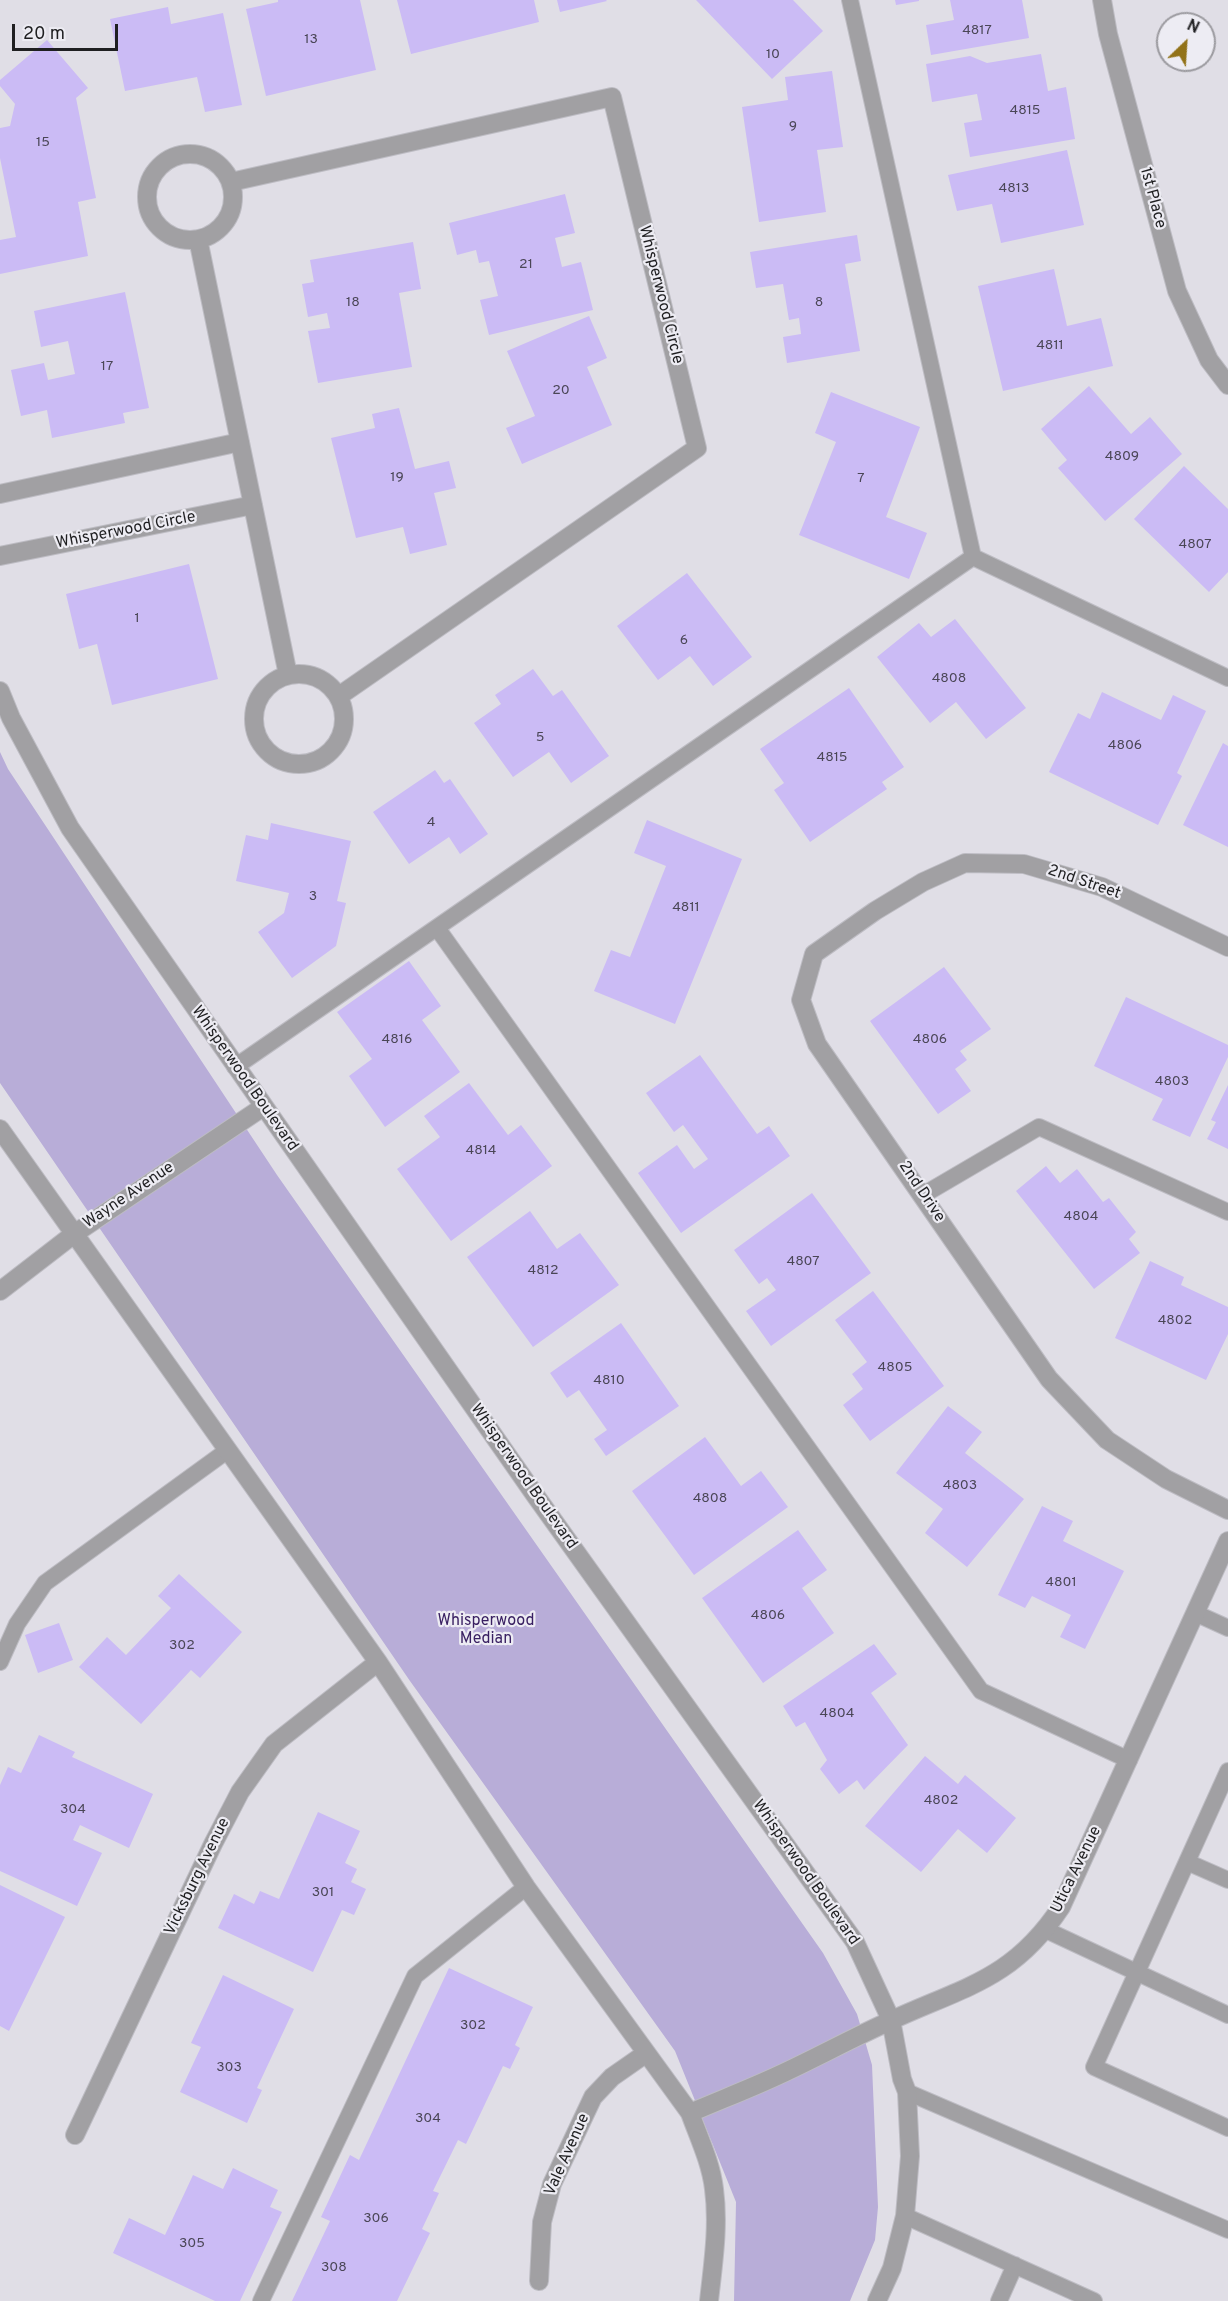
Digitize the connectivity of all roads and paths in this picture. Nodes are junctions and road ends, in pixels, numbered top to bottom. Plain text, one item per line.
1 (850, 0) edge
2 (1102, 0) edge
3 (231, 182) junction
4 (198, 240) junction
5 (1228, 385) edge
6 (240, 442) junction
7 (0, 494) edge
8 (253, 506) junction
9 (0, 556) edge
10 (974, 557) junction
11 (288, 675) junction
12 (1228, 678) edge
13 (0, 691) edge
14 (339, 696) junction
15 (965, 863) joint
16 (436, 928) junction
17 (1228, 947) edge
18 (235, 1067) junction
19 (262, 1107) junction
20 (0, 1129) edge
21 (922, 1195) junction
22 (1228, 1212) edge
23 (74, 1234) junction
24 (0, 1291) edge
25 (228, 1450) junction
26 (1228, 1510) edge
27 (1228, 1544) edge
28 (1196, 1613) junction
29 (1228, 1628) edge
30 (0, 1662) edge
31 (378, 1662) junction
32 (1129, 1760) junction
33 (1228, 1771) edge
34 (1187, 1862) junction
35 (1228, 1880) edge
36 (526, 1887) junction
37 (1046, 1930) junction
38 (1136, 1973) junction
39 (1228, 2015) edge
40 (891, 2020) junction
41 (645, 2054) junction
42 (907, 2092) junction
43 (690, 2113) junction
44 (1228, 2128) edge
45 (75, 2135) dead end
46 (905, 2216) junction
47 (1228, 2230) edge
48 (1015, 2265) junction
49 (539, 2281) dead end
50 (261, 2301) edge
51 (709, 2301) edge
52 (877, 2301) edge
53 (999, 2301) edge
54 (1094, 2301) edge

1 - 10 lane
2 - 5 street, 1st Place
3 - 4 street
3 - 4 street
3 - 14 street, Whisperwood Circle
4 - 6 street
6 - 7 street
6 - 8 street
8 - 9 street, Whisperwood Circle
8 - 11 street
10 - 12 lane
10 - 16 lane
11 - 14 street
11 - 14 street
13 - 18 street, Whisperwood Boulevard
15 - 17 street, 2nd Street
15 - 21 street, 2nd Drive
16 - 18 lane
16 - 32 lane
18 - 19 street, Whisperwood Boulevard
19 - 23 street, Wayne Avenue
19 - 40 street, Whisperwood Boulevard
20 - 23 street
21 - 22 lane
21 - 26 street, 2nd Drive
23 - 24 street, Wayne Avenue
23 - 25 street
25 - 30 lane
25 - 31 street
27 - 28 street, Utica Avenue
28 - 29 lane
28 - 32 street, Utica Avenue
31 - 36 street
31 - 45 street, Vicksburg Avenue
32 - 37 street, Utica Avenue
33 - 34 lane
34 - 35 lane
34 - 38 lane
36 - 41 street
36 - 50 lane
37 - 38 lane
37 - 40 street, Utica Avenue
38 - 39 lane
38 - 44 lane
40 - 42 street, Whisperwood Boulevard
40 - 43 street, Utica Avenue
41 - 43 street
41 - 49 street, Vale Avenue
42 - 46 street, Whisperwood Boulevard
42 - 47 lane
43 - 51 street
46 - 48 lane
46 - 52 street, Whisperwood Boulevard
48 - 53 lane
48 - 54 lane

